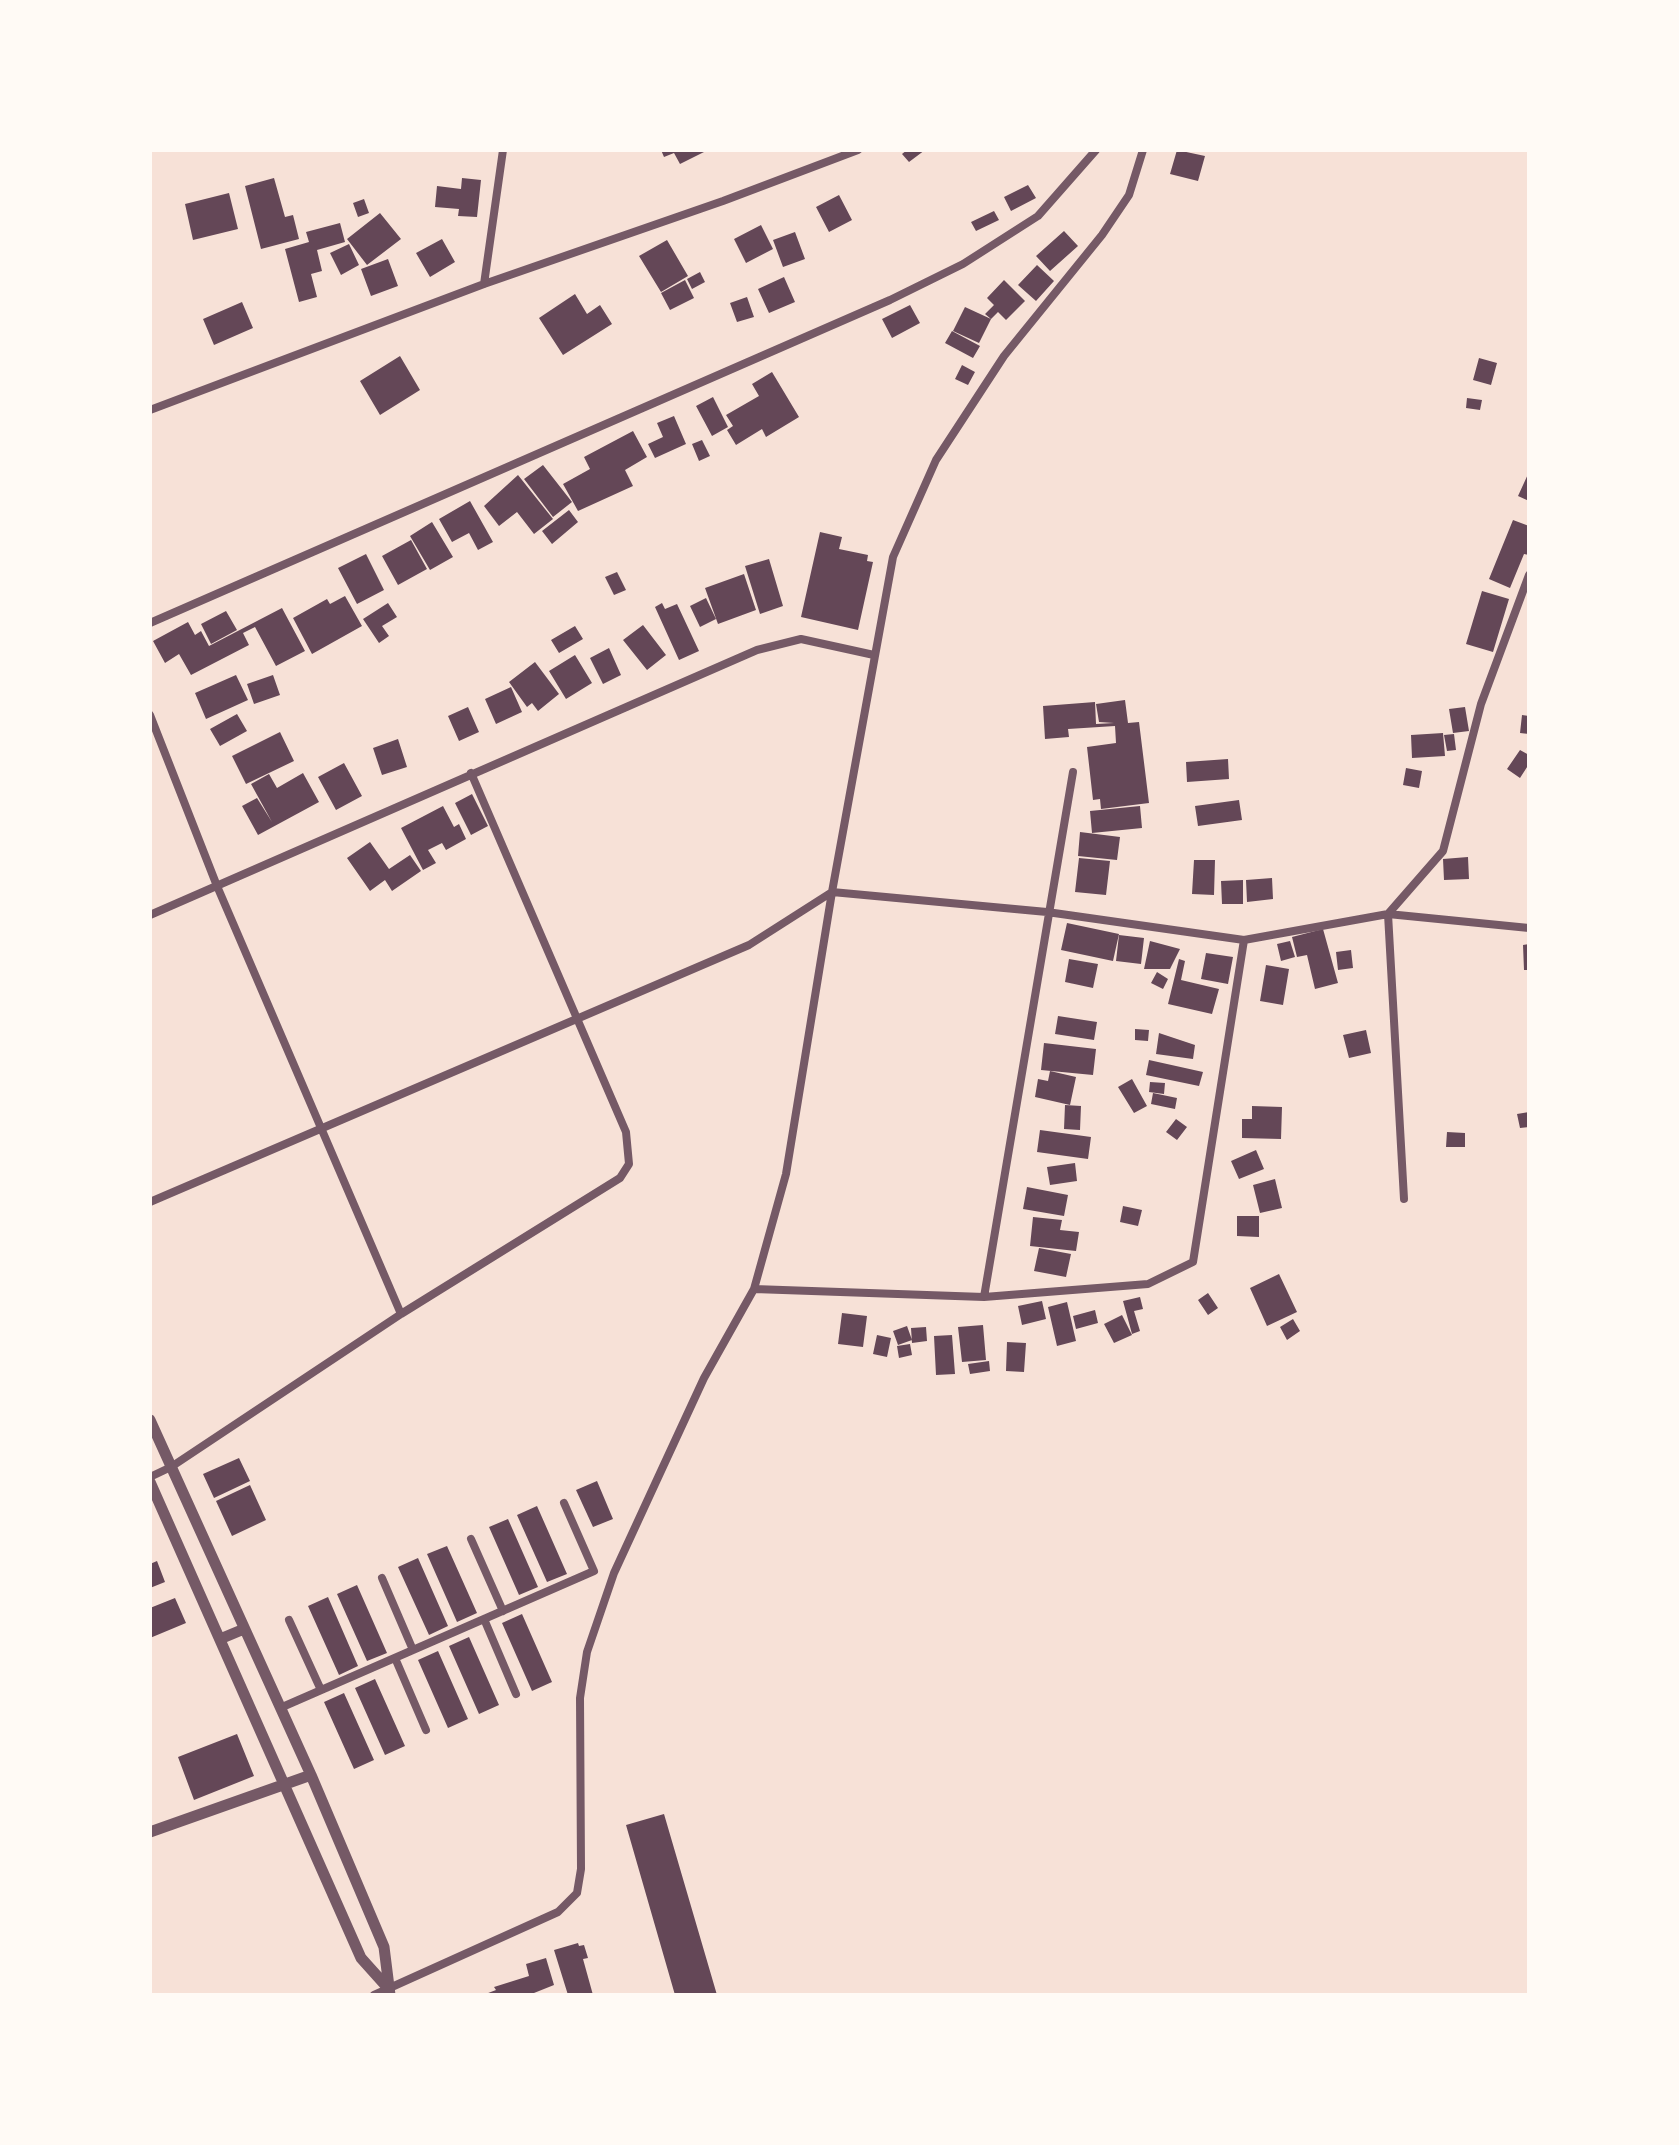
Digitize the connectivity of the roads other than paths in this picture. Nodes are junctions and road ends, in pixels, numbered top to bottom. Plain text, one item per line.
1 (503, 150) edge
2 (858, 150) edge
3 (1096, 150) edge
4 (1143, 150) edge
5 (484, 284) junction
6 (150, 410) edge
7 (1529, 575) edge
8 (150, 623) edge
9 (874, 655) junction
10 (150, 715) edge
11 (1073, 772) dead end
12 (471, 773) junction
13 (217, 886) junction
14 (832, 892) junction
15 (1047, 912) junction
16 (1388, 914) junction
17 (150, 915) edge
18 (1529, 928) edge
19 (1244, 940) junction
20 (576, 1022) junction
21 (322, 1127) junction
22 (1404, 1199) dead end
23 (150, 1202) edge
24 (754, 1289) junction
25 (984, 1297) junction
26 (401, 1314) junction
27 (150, 1420) edge
28 (171, 1467) junction
29 (150, 1480) edge
30 (564, 1503) dead end
31 (471, 1539) dead end
32 (382, 1578) dead end
33 (503, 1611) junction
34 (484, 1619) junction
35 (289, 1620) dead end
36 (244, 1629) junction
37 (220, 1639) junction
38 (413, 1650) junction
39 (395, 1658) junction
40 (321, 1690) junction
41 (516, 1694) dead end
42 (280, 1708) junction
43 (426, 1730) dead end
44 (311, 1775) junction
45 (285, 1784) junction
46 (150, 1832) edge
47 (389, 1991) edge
48 (374, 1995) edge

1 - 5 street
2 - 5 street
3 - 8 street
4 - 9 street
5 - 6 street
7 - 16 street
9 - 12 street
9 - 14 street
10 - 13 street
11 - 15 street
12 - 13 street
12 - 20 street
13 - 17 street
13 - 21 street
14 - 15 street
14 - 20 street
14 - 24 street
15 - 19 street
15 - 25 street
16 - 18 street
16 - 19 street
16 - 22 street
19 - 25 street
20 - 21 street
20 - 26 street
21 - 23 street
21 - 26 street
24 - 25 street
24 - 47 street
26 - 28 street
27 - 28 street
28 - 29 street
28 - 36 street
29 - 37 street
30 - 33 street
31 - 33 street
32 - 38 street
33 - 34 street
34 - 38 street
34 - 41 street
35 - 40 street
36 - 37 street
36 - 42 street
37 - 45 street
38 - 39 street
39 - 40 street
39 - 43 street
40 - 42 street
42 - 44 street
44 - 45 street
44 - 47 street
45 - 46 street
45 - 47 street
47 - 48 street

